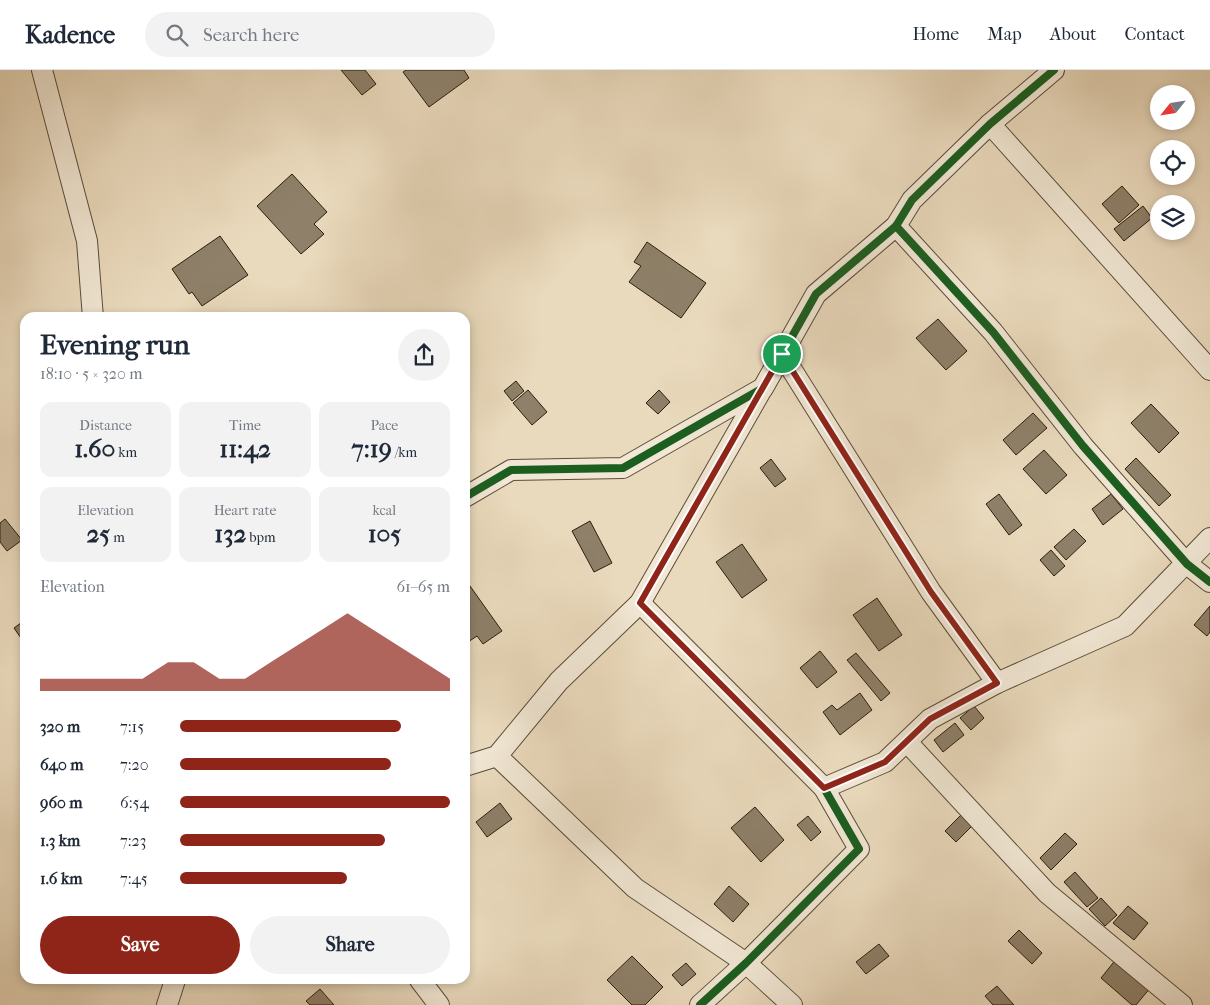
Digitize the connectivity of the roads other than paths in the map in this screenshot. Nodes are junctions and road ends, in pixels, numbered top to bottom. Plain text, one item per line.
1 (42, 70) edge
2 (1054, 70) edge
3 (990, 124) junction
4 (896, 226) junction
5 (93, 312) edge
6 (782, 354) junction
7 (1210, 370) edge
8 (762, 388) junction
9 (470, 494) edge
10 (1210, 538) edge
11 (1187, 564) junction
12 (1210, 582) edge
13 (640, 603) junction
14 (997, 683) junction
15 (907, 742) junction
16 (497, 756) junction
17 (470, 764) edge
18 (824, 788) junction
19 (746, 963) junction
20 (174, 984) edge
21 (423, 984) edge
22 (167, 1005) edge
23 (439, 1005) edge
24 (700, 1005) edge
25 (792, 1005) edge
26 (1182, 1005) edge

1 - 5 street
2 - 3 street
3 - 4 street
3 - 7 street
4 - 6 street
4 - 11 street
6 - 8 street
6 - 14 street
8 - 9 street
8 - 13 street
10 - 11 street
11 - 12 street
11 - 14 street
13 - 16 street
13 - 18 street
14 - 15 street
15 - 18 street
15 - 26 street
16 - 17 street
16 - 19 street
18 - 19 street
19 - 24 street
19 - 25 street
20 - 22 street
21 - 23 street

